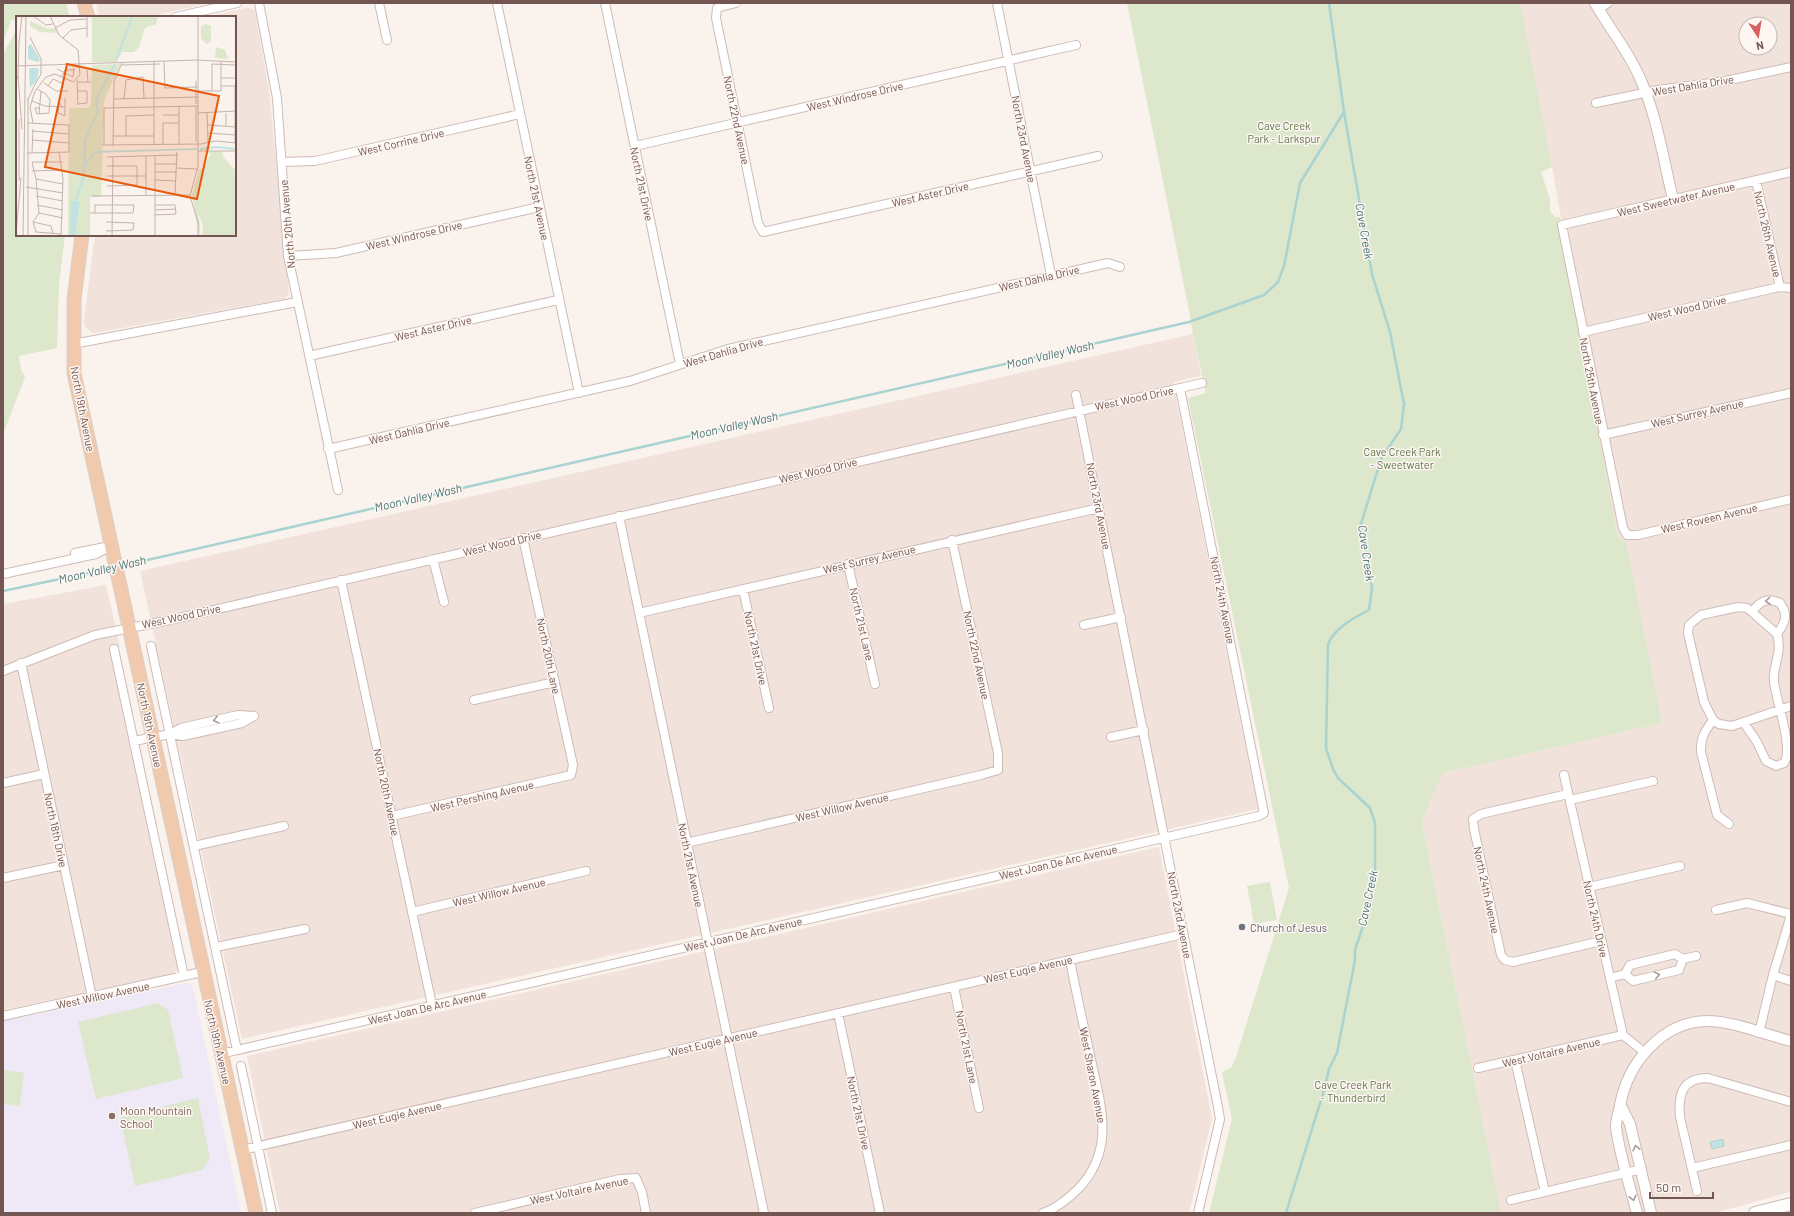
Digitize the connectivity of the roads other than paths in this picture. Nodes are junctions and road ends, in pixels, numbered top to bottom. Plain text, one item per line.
1 (84, 3) edge
2 (237, 3) edge
3 (259, 3) edge
4 (379, 3) edge
5 (496, 3) edge
6 (605, 3) edge
7 (736, 3) edge
8 (997, 3) edge
9 (1608, 3) edge
10 (1597, 6) edge
11 (88, 16) edge
12 (180, 16) edge
13 (387, 40) dead end
14 (1076, 45) dead end
15 (1008, 61) junction
16 (1791, 67) edge
17 (1646, 93) junction
18 (1596, 104) dead end
19 (520, 114) junction
20 (738, 123) junction
21 (635, 146) junction
22 (1098, 156) dead end
23 (282, 162) junction
24 (1030, 171) junction
25 (1791, 172) edge
26 (1756, 181) junction
27 (1672, 200) junction
28 (538, 207) junction
29 (1562, 225) joint
30 (763, 232) joint
31 (82, 236) edge
32 (288, 256) junction
33 (1120, 267) dead end
34 (1051, 275) junction
35 (1780, 287) junction
36 (1791, 288) edge
37 (558, 300) junction
38 (298, 302) junction
39 (1583, 332) junction
40 (73, 344) junction
41 (308, 356) junction
42 (680, 364) junction
43 (1202, 383) dead end
44 (1180, 388) junction
45 (578, 393) junction
46 (1791, 393) edge
47 (1076, 395) dead end
48 (1080, 410) junction
49 (1603, 435) junction
50 (328, 449) junction
51 (338, 490) dead end
52 (1791, 500) edge
53 (1099, 508) junction
54 (619, 516) junction
55 (1627, 535) joint
56 (523, 538) junction
57 (952, 540) junction
58 (113, 552) junction
59 (434, 558) junction
60 (848, 564) junction
61 (3, 569) edge
62 (3, 574) edge
63 (341, 580) junction
64 (743, 588) junction
65 (444, 602) dead end
66 (1752, 612) junction
67 (639, 613) junction
68 (1121, 617) junction
69 (1084, 625) dead end
70 (129, 628) junction
71 (1777, 634) junction
72 (151, 646) dead end
73 (114, 649) dead end
74 (21, 664) junction
75 (3, 671) edge
76 (555, 682) junction
77 (875, 684) dead end
78 (474, 700) dead end
79 (1791, 706) edge
80 (769, 708) dead end
81 (1782, 710) junction
82 (1713, 720) junction
83 (1744, 723) junction
84 (1144, 730) junction
85 (170, 734) junction
86 (153, 737) junction
87 (1111, 737) dead end
88 (134, 741) junction
89 (998, 770) joint
90 (44, 774) junction
91 (571, 775) joint
92 (1564, 775) dead end
93 (1653, 781) dead end
94 (3, 783) edge
95 (1569, 797) junction
96 (1264, 813) joint
97 (392, 816) junction
98 (1728, 824) dead end
99 (284, 826) dead end
100 (1165, 837) junction
101 (686, 843) junction
102 (194, 846) junction
103 (64, 865) junction
104 (1680, 866) dead end
105 (586, 872) dead end
106 (3, 878) edge
107 (1589, 887) junction
108 (1716, 910) dead end
109 (412, 912) junction
110 (1791, 914) edge
111 (305, 929) dead end
112 (1183, 934) junction
113 (1601, 941) junction
114 (708, 942) junction
115 (216, 947) junction
116 (1696, 956) dead end
117 (1684, 959) junction
118 (1070, 960) junction
119 (202, 972) junction
120 (1625, 974) junction
121 (1773, 975) junction
122 (184, 976) junction
123 (1610, 978) junction
124 (1791, 981) edge
125 (954, 987) junction
126 (92, 997) junction
127 (432, 1005) junction
128 (838, 1013) junction
129 (3, 1016) edge
130 (1759, 1033) junction
131 (1623, 1035) junction
132 (728, 1039) junction
133 (1791, 1042) edge
134 (237, 1050) junction
135 (1645, 1052) junction
136 (220, 1054) junction
137 (1515, 1060) junction
138 (241, 1066) dead end
139 (1478, 1068) dead end
140 (1791, 1102) edge
141 (1620, 1104) junction
142 (979, 1108) dead end
143 (1791, 1145) edge
144 (258, 1147) junction
145 (242, 1150) junction
146 (1692, 1168) junction
147 (1642, 1169) junction
148 (1627, 1173) junction
149 (1697, 1191) dead end
150 (1545, 1192) junction
151 (1510, 1200) dead end
152 (1791, 1204) edge
153 (1791, 1212) edge
154 (256, 1213) edge
155 (272, 1213) edge
156 (474, 1213) edge
157 (646, 1213) edge
158 (764, 1213) edge
159 (880, 1213) edge
160 (1043, 1213) edge
161 (1198, 1213) edge
162 (1637, 1213) edge
163 (1651, 1213) edge
164 (1755, 1213) edge
165 (1788, 1213) edge

1 - 11 main road
2 - 12 street
3 - 23 street, North 20th Avenue
4 - 13 street
5 - 19 street, North 21st Avenue
6 - 21 street, North 21st Drive
7 - 20 street, North 22nd Avenue
8 - 15 street, North 23rd Avenue
9 - 10 street
10 - 17 street
14 - 15 street, West Windrose Drive
15 - 20 street, West Windrose Drive
15 - 24 street, North 23rd Avenue
16 - 17 street, West Dahlia Drive
17 - 18 street, West Dahlia Drive
17 - 27 street
19 - 23 street, West Corrine Drive
19 - 28 street, North 21st Avenue
20 - 21 street, West Windrose Drive
20 - 30 street, North 22nd Avenue
21 - 42 street, North 21st Drive
22 - 24 street, West Aster Drive
23 - 32 street, North 20th Avenue
24 - 30 street, West Aster Drive
24 - 34 street, North 23rd Avenue
25 - 26 street, West Sweetwater Avenue
26 - 27 street, West Sweetwater Avenue
26 - 35 street, North 26th Avenue
27 - 29 street, West Sweetwater Avenue
28 - 32 street, West Windrose Drive
28 - 37 street, North 21st Avenue
29 - 39 street, North 25th Avenue
31 - 40 main road, North 19th Avenue
32 - 38 street, North 20th Avenue
33 - 34 street, West Dahlia Drive
34 - 42 street, West Dahlia Drive
35 - 36 street, West Wood Drive
35 - 39 street, West Wood Drive
37 - 41 street, West Aster Drive
37 - 45 street, North 21st Avenue
38 - 40 street
38 - 41 street, North 20th Avenue
39 - 49 street, North 25th Avenue
40 - 58 main road, North 19th Avenue
41 - 50 street, North 20th Avenue
42 - 45 street, West Dahlia Drive
43 - 44 street, West Wood Drive
44 - 48 street, West Wood Drive
44 - 96 street, North 24th Avenue
45 - 50 street, West Dahlia Drive
46 - 49 street, West Surrey Avenue
47 - 48 street, North 23rd Avenue
48 - 53 street, North 23rd Avenue
48 - 54 street, West Wood Drive
49 - 55 street, North 25th Avenue
50 - 51 street, North 20th Avenue
52 - 55 street, West Roveen Avenue
53 - 57 street, West Surrey Avenue
53 - 68 street, North 23rd Avenue
54 - 56 street, West Wood Drive
54 - 67 street, North 21st Avenue
56 - 59 street, West Wood Drive
56 - 76 street, North 20th Lane
57 - 60 street, West Surrey Avenue
57 - 89 street, North 22nd Avenue
58 - 61 street
58 - 62 street
58 - 70 main road, North 19th Avenue
59 - 63 street, West Wood Drive
59 - 65 street
60 - 64 street, West Surrey Avenue
60 - 77 street, North 21st Lane
63 - 70 street, West Wood Drive
63 - 97 street, North 20th Avenue
64 - 67 street, West Surrey Avenue
64 - 80 street, North 21st Drive
66 - 71 street
71 -> 66 street
66 - 82 street
67 - 101 street, North 21st Avenue
68 - 69 street
68 - 84 street, North 23rd Avenue
70 - 74 street, West Wood Drive
70 - 86 main road, North 19th Avenue
71 - 81 street
72 - 85 street, North 19th Avenue
73 - 88 street, North 19th Avenue
74 - 75 street, West Wood Drive
74 - 90 street, North 18th Drive
76 - 78 street
76 - 91 street, North 20th Lane
79 - 81 street
81 - 83 street
81 - 83 street
82 - 83 street
82 - 98 street
84 - 87 street
84 - 100 street, North 23rd Avenue
85 -> 85 street
85 - 86 street
85 - 102 street, North 19th Avenue
86 - 88 street
86 - 119 main road, North 19th Avenue
88 - 122 street, North 19th Avenue
89 - 101 street, West Willow Avenue
90 - 94 street
90 - 103 street, North 18th Drive
91 - 97 street, West Pershing Avenue
92 - 95 street, North 24th Drive
93 - 95 street
95 - 107 street, North 24th Drive
95 - 113 street, North 24th Avenue
96 - 100 street, West Joan De Arc Avenue
97 - 109 street, North 20th Avenue
99 - 102 street
100 - 112 street, North 23rd Avenue
100 - 114 street, West Joan De Arc Avenue
101 - 114 street, North 21st Avenue
102 - 115 street, North 19th Avenue
103 - 106 street
103 - 126 street, North 18th Drive
104 - 107 street
105 - 109 street, West Willow Avenue
107 - 113 street, North 24th Drive
108 - 110 street
109 - 127 street, North 20th Avenue
110 - 121 street
111 - 115 street
112 - 118 street, West Eugie Avenue
112 - 161 street, North 23rd Avenue
113 - 123 street, North 24th Drive
114 - 127 street, West Joan De Arc Avenue
114 - 132 street, North 21st Avenue
115 - 134 street, North 19th Avenue
116 - 117 street
117 - 120 street
120 -> 117 street
118 - 125 street, West Eugie Avenue
118 - 160 street, West Sharon Avenue
119 - 122 street, West Willow Avenue
119 - 136 main road, North 19th Avenue
120 - 123 street
121 - 124 street
121 - 130 street
122 - 126 street, West Willow Avenue
123 - 131 street, North 24th Drive
125 - 128 street, West Eugie Avenue
125 - 142 street, North 21st Lane
126 - 129 street, West Willow Avenue
127 - 134 street, West Joan De Arc Avenue
128 - 132 street, West Eugie Avenue
128 - 159 street, North 21st Drive
130 - 133 street
130 - 135 street
131 - 135 street
131 - 137 street, West Voltaire Avenue
132 - 144 street, West Eugie Avenue
132 - 158 street, North 21st Avenue
134 - 136 street, West Joan De Arc Avenue
135 - 141 street
136 - 145 main road, North 19th Avenue
137 - 139 street, West Voltaire Avenue
137 - 150 street
138 - 144 street, North 19th Avenue
140 - 146 street
147 -> 141 street
141 - 148 street
143 - 146 street
144 - 145 street, West Eugie Avenue
144 - 155 street, North 19th Avenue
145 - 154 main road, North 19th Avenue
146 - 149 street
147 - 148 street
147 - 163 street
148 - 150 street
148 -> 162 street
150 - 151 street
152 - 164 main road
153 - 165 main road
156 - 157 street, West Voltaire Avenue

